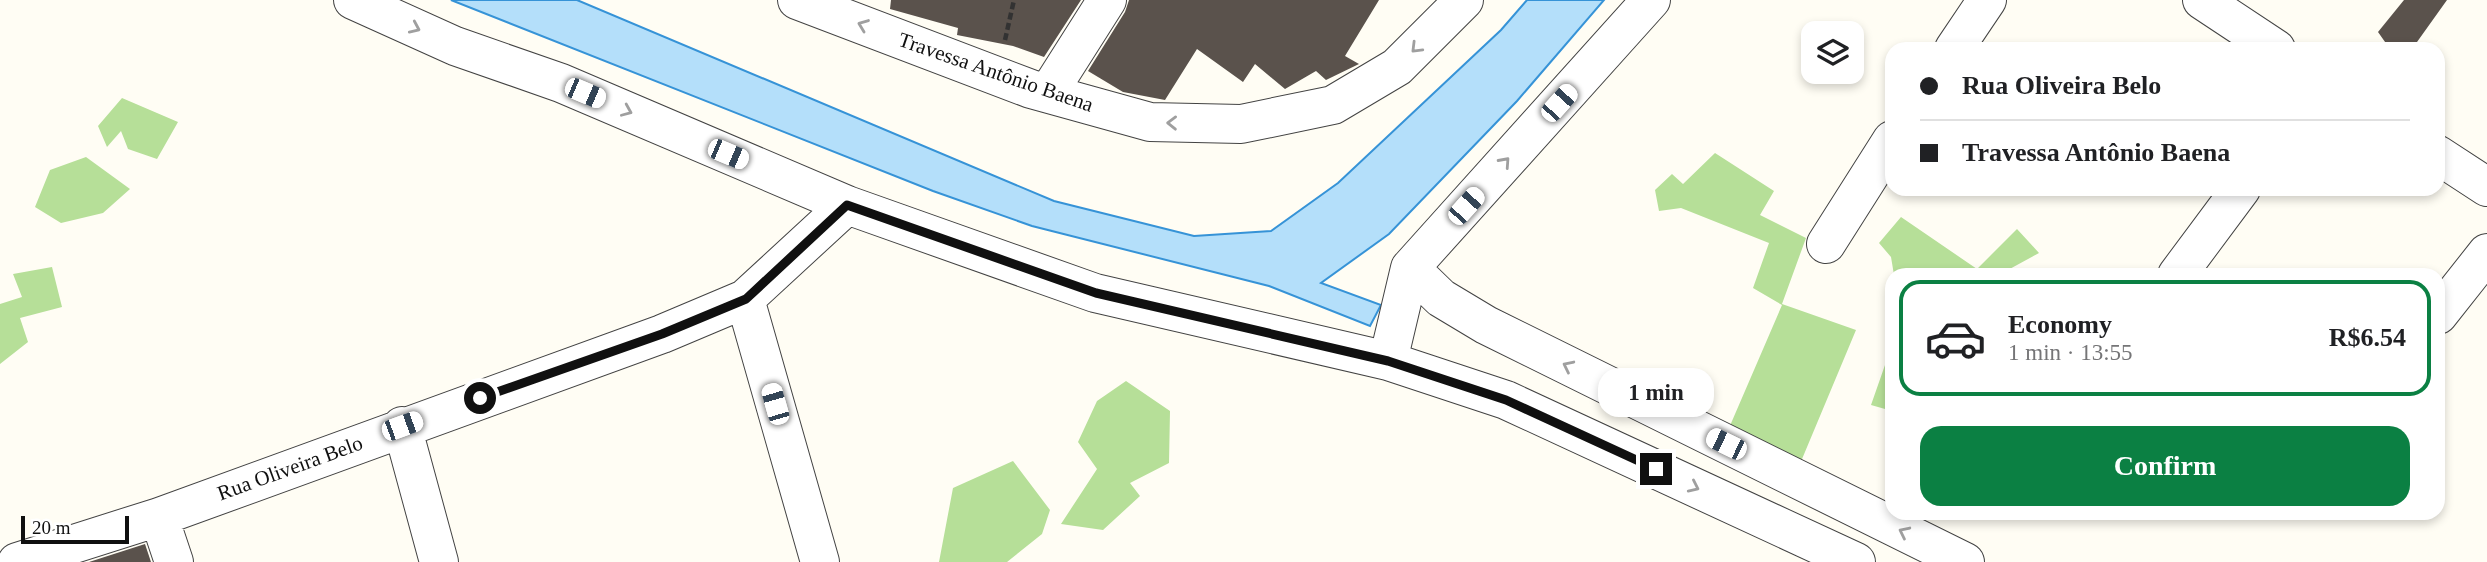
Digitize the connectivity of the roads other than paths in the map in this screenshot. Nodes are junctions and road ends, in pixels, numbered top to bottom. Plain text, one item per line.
1 (353, 0) edge
2 (797, 0) edge
3 (1107, 0) edge
4 (1464, 0) edge
5 (1651, 0) edge
6 (1987, 0) edge
7 (2203, 0) edge
8 (1959, 42) edge
9 (2266, 42) edge
10 (1048, 93) junction
11 (1885, 151) edge
12 (2445, 160) edge
13 (2487, 187) edge
14 (2236, 196) edge
15 (847, 205) junction
16 (1826, 244) dead end
17 (2487, 253) edge
18 (1410, 268) junction
19 (2182, 268) edge
20 (746, 299) junction
21 (2445, 306) edge
22 (1535, 349) junction
23 (1388, 361) junction
24 (1506, 400) junction
25 (402, 426) junction
26 (159, 517) junction
27 (17, 562) edge
28 (174, 562) edge
29 (439, 562) edge
30 (820, 562) edge
31 (1856, 562) edge
32 (1965, 562) edge

1 -> 15 street
10 -> 2 street, Travessa Antônio Baena
3 - 10 street
4 -> 10 street, Travessa Antônio Baena
18 -> 5 street
6 - 8 street
7 - 9 street
11 - 16 street
12 - 13 street
14 - 19 street
15 - 20 street, Rua Oliveira Belo
15 - 23 street
17 - 21 street
18 - 22 street
18 - 23 street
20 - 25 street, Rua Oliveira Belo
20 - 30 street
22 - 24 street
32 -> 22 street
23 - 24 street
24 -> 31 street
25 - 26 street, Rua Oliveira Belo
25 - 29 street
26 - 27 street, Rua Oliveira Belo
26 - 28 street

